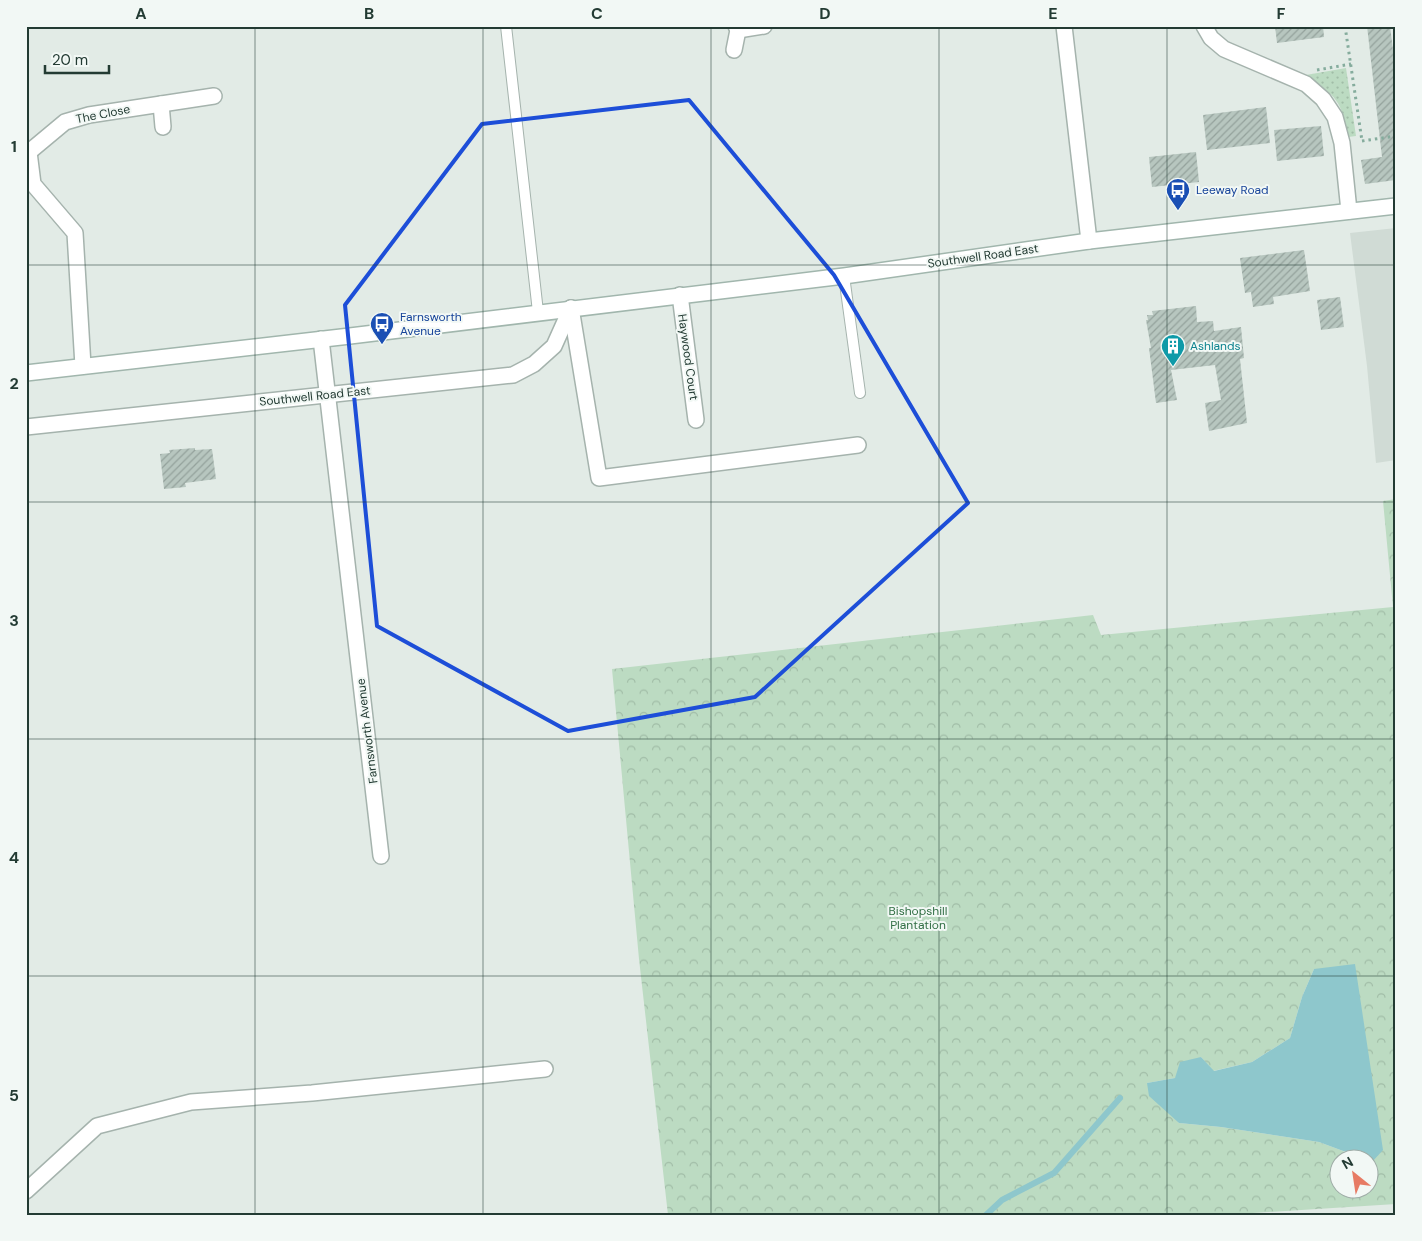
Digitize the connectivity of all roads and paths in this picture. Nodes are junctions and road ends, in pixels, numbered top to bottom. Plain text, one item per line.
1 (506, 26) edge
2 (764, 26) edge
3 (1064, 26) edge
4 (1204, 26) edge
5 (1345, 26) edge
6 (737, 28) edge
7 (734, 50) dead end
8 (214, 96) dead end
9 (160, 104) junction
10 (163, 127) dead end
11 (1396, 136) edge
12 (1362, 141) junction
13 (1342, 143) junction
14 (27, 152) edge
15 (1396, 206) edge
16 (1349, 211) junction
17 (1089, 241) junction
18 (844, 276) junction
19 (680, 295) junction
20 (571, 308) junction
21 (538, 312) junction
22 (321, 339) junction
23 (83, 366) junction
24 (26, 373) edge
25 (860, 393) dead end
26 (328, 394) junction
27 (696, 420) dead end
28 (26, 427) edge
29 (858, 445) dead end
30 (381, 856) dead end
31 (545, 1069) dead end
32 (26, 1191) edge

1 - 21 lane
2 - 6 street
3 - 17 street
4 - 13 street
5 - 12 path
6 - 7 street
8 - 9 street, The Close
9 - 10 street
9 - 14 street, The Close
11 - 12 path
12 - 13 path
13 - 16 street
14 - 23 street
15 - 16 street, Southwell Road East
16 - 17 street, Southwell Road East
17 - 18 street, Southwell Road East
18 - 19 street, Southwell Road East
18 - 25 lane
19 - 20 street, Southwell Road East
19 - 27 street, Haywood Court
20 - 21 street, Southwell Road East
20 - 26 street, Southwell Road East
20 - 29 street
21 - 22 street, Southwell Road East
22 - 23 street, Southwell Road East
22 - 26 street, Farnsworth Avenue
23 - 24 street, Southwell Road East
26 - 28 street, Southwell Road East
26 - 30 street, Farnsworth Avenue
31 - 32 street

